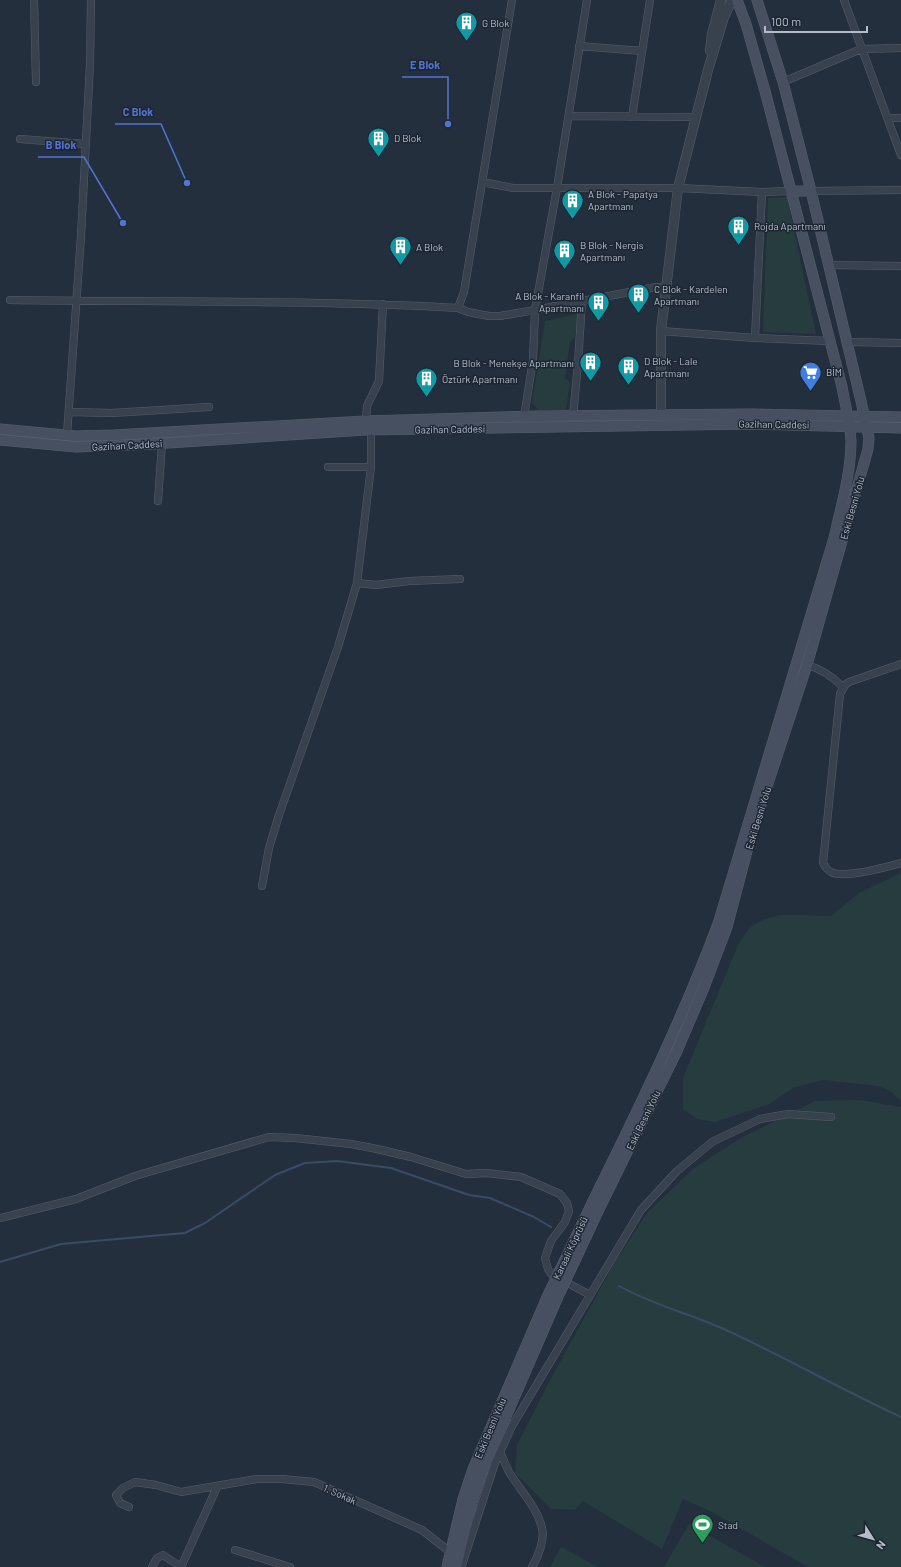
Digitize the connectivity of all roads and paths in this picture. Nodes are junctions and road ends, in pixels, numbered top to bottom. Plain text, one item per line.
1 (34, 0) edge
2 (91, 0) edge
3 (512, 0) edge
4 (587, 0) edge
5 (650, 0) edge
6 (720, 0) edge
7 (732, 0) edge
8 (737, 0) edge
9 (757, 0) edge
10 (844, 0) edge
11 (579, 46) junction
12 (901, 48) edge
13 (861, 49) junction
14 (642, 51) junction
15 (708, 70) junction
16 (36, 82) dead end
17 (782, 82) junction
18 (569, 116) junction
19 (632, 117) junction
20 (695, 117) junction
21 (888, 118) junction
22 (901, 118) edge
23 (20, 139) dead end
24 (86, 144) junction
25 (901, 155) edge
26 (482, 182) junction
27 (557, 188) junction
28 (678, 188) junction
29 (811, 190) junction
30 (901, 190) edge
31 (791, 191) junction
32 (762, 192) junction
33 (828, 265) junction
34 (901, 266) edge
35 (666, 287) junction
36 (10, 300) dead end
37 (77, 301) junction
38 (582, 301) junction
39 (383, 304) junction
40 (458, 308) junction
41 (535, 310) junction
42 (661, 331) junction
43 (755, 338) junction
44 (829, 341) junction
45 (847, 342) junction
46 (901, 343) edge
47 (209, 407) dead end
48 (70, 412) junction
49 (661, 415) junction
50 (573, 416) junction
51 (865, 416) junction
52 (524, 417) junction
53 (901, 417) edge
54 (366, 420) junction
55 (848, 421) junction
56 (867, 426) junction
57 (885, 427) junction
58 (901, 428) edge
59 (0, 429) edge
60 (371, 430) junction
61 (67, 435) junction
62 (0, 440) edge
63 (162, 443) junction
64 (867, 455) junction
65 (328, 467) dead end
66 (371, 467) junction
67 (158, 501) dead end
68 (460, 579) dead end
69 (357, 583) junction
70 (901, 664) edge
71 (807, 665) junction
72 (843, 687) junction
73 (901, 864) edge
74 (262, 886) dead end
75 (832, 1117) dead end
76 (597, 1203) junction
77 (0, 1218) edge
78 (590, 1294) junction
79 (553, 1297) joint
80 (500, 1452) junction
81 (217, 1487) junction
82 (129, 1507) dead end
83 (235, 1550) dead end
84 (455, 1563) edge
85 (152, 1567) edge
86 (181, 1567) edge
87 (290, 1567) edge
88 (532, 1567) edge

1 - 16 street
2 - 24 street
3 - 26 street
4 - 11 street
5 - 14 street
6 - 15 street
7 - 15 street
8 - 31 main road, Eski Besni Yolu
9 - 17 main road, Eski Besni Yolu
10 - 13 street
11 - 14 street
11 - 18 street
12 - 13 street
13 - 17 street
13 - 21 street
14 - 19 street
15 - 20 street
17 - 29 main road, Eski Besni Yolu
18 - 19 street
18 - 27 street
19 - 20 street
20 - 28 street
21 - 22 street
21 - 25 street
23 - 24 street
24 - 37 street
26 - 27 street
26 - 40 street
27 - 28 street
27 - 41 street
28 - 32 street
28 - 35 street
29 - 30 street
29 - 31 main road
29 - 33 main road, Eski Besni Yolu
31 - 32 street
31 - 44 main road, Eski Besni Yolu
32 - 43 street
33 - 34 street
33 - 45 main road, Eski Besni Yolu
35 - 38 street
35 - 42 street
36 - 37 street
37 - 39 street
37 - 48 street
38 - 41 street
38 - 50 street
39 - 40 street
39 - 54 street
40 - 41 street
41 - 52 street
42 - 43 street
42 - 49 street
43 - 44 street
44 - 55 main road, Eski Besni Yolu
45 - 46 street
45 - 51 main road, Eski Besni Yolu
47 - 48 street
48 - 61 street
49 - 50 main road, Gazihan Caddesi
49 - 55 main road, Gazihan Caddesi
50 - 52 main road, Gazihan Caddesi
51 - 53 main road, Gazihan Caddesi
51 - 55 main road, Gazihan Caddesi
51 - 56 main road, Eski Besni Yolu
52 - 54 main road, Gazihan Caddesi
54 - 61 main road, Gazihan Caddesi
55 - 56 main road, Gazihan Caddesi
55 - 60 main road, Gazihan Caddesi
55 - 76 main road, Eski Besni Yolu
56 - 57 main road, Gazihan Caddesi
56 - 64 main road, Eski Besni Yolu
57 - 58 main road, Gazihan Caddesi
57 - 64 main road
59 - 61 main road, Gazihan Caddesi
60 - 63 main road, Gazihan Caddesi
60 - 66 street
62 - 63 main road, Gazihan Caddesi
63 - 67 street
64 - 71 main road, Eski Besni Yolu
65 - 66 street
66 - 69 street
68 - 69 street
69 - 74 street
70 - 72 street
71 - 72 street
71 - 76 main road, Eski Besni Yolu
72 - 73 street
75 - 78 street
76 - 79 main road, Karaali Köprüsü, bridge
77 - 78 street
78 - 80 street
79 - 84 main road, Eski Besni Yolu
80 - 84 street
80 - 88 street
81 - 82 street, 1. Sokak
81 - 84 street, 1. Sokak
81 - 86 street
83 - 87 street
85 - 86 street

